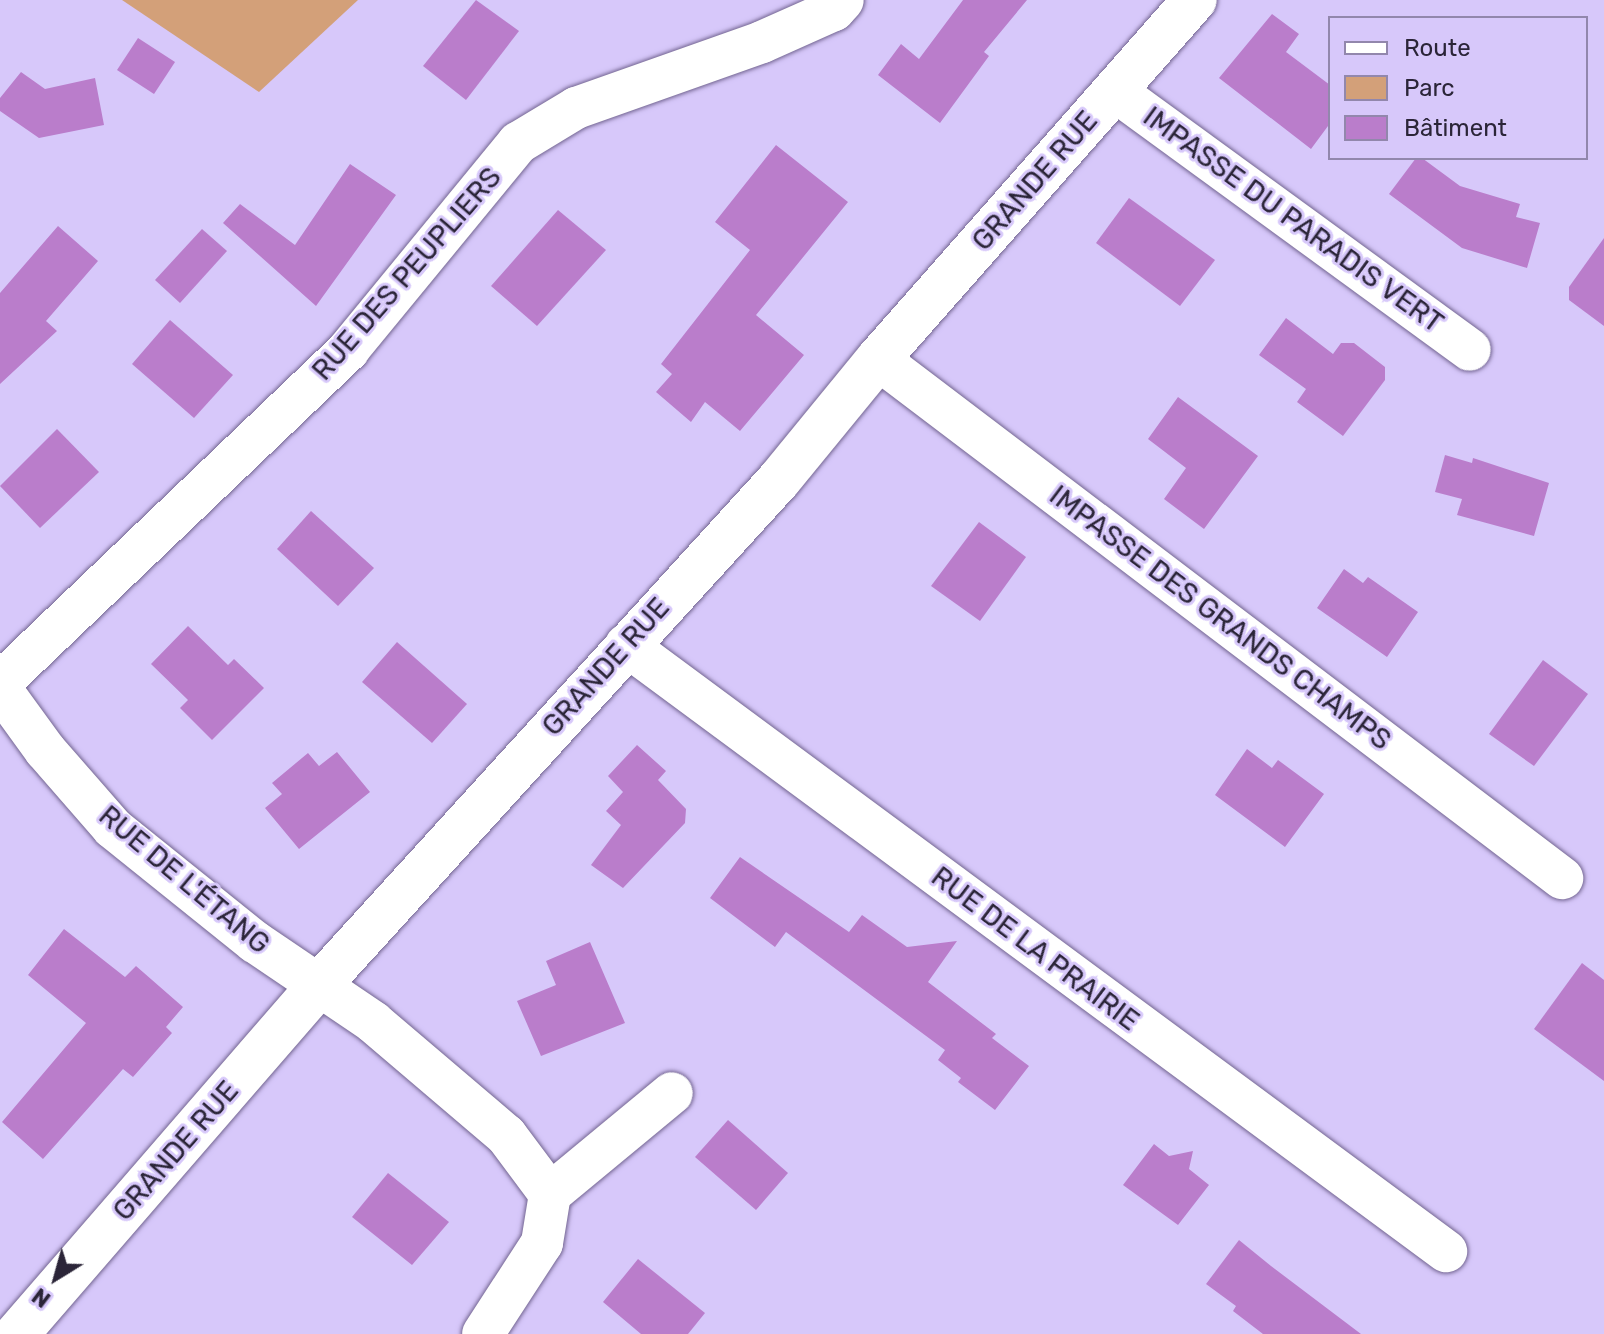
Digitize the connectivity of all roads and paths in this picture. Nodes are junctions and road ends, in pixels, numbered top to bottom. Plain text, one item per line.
1 (843, 0) edge
2 (1195, 0) edge
3 (1115, 91) junction
4 (1470, 350) dead end
5 (878, 359) junction
6 (626, 645) junction
7 (0, 686) edge
8 (1562, 878) dead end
9 (320, 984) junction
10 (672, 1093) dead end
11 (550, 1194) junction
12 (1446, 1251) dead end
13 (17, 1334) edge
14 (483, 1334) edge

1 - 7 street, RUE DES PEUPLIERS
2 - 3 street, GRANDE RUE
3 - 4 street, IMPASSE DU PARADIS VERT
3 - 5 street, GRANDE RUE
5 - 6 street, GRANDE RUE
5 - 8 street, IMPASSE DES GRANDS CHAMPS
6 - 9 street, GRANDE RUE
6 - 12 street, RUE DE LA PRAIRIE
7 - 9 street, RUE DE L'ÉTANG
9 - 11 street, RUE DE L'ÉTANG
9 - 13 street, GRANDE RUE
10 - 11 street
11 - 14 street

